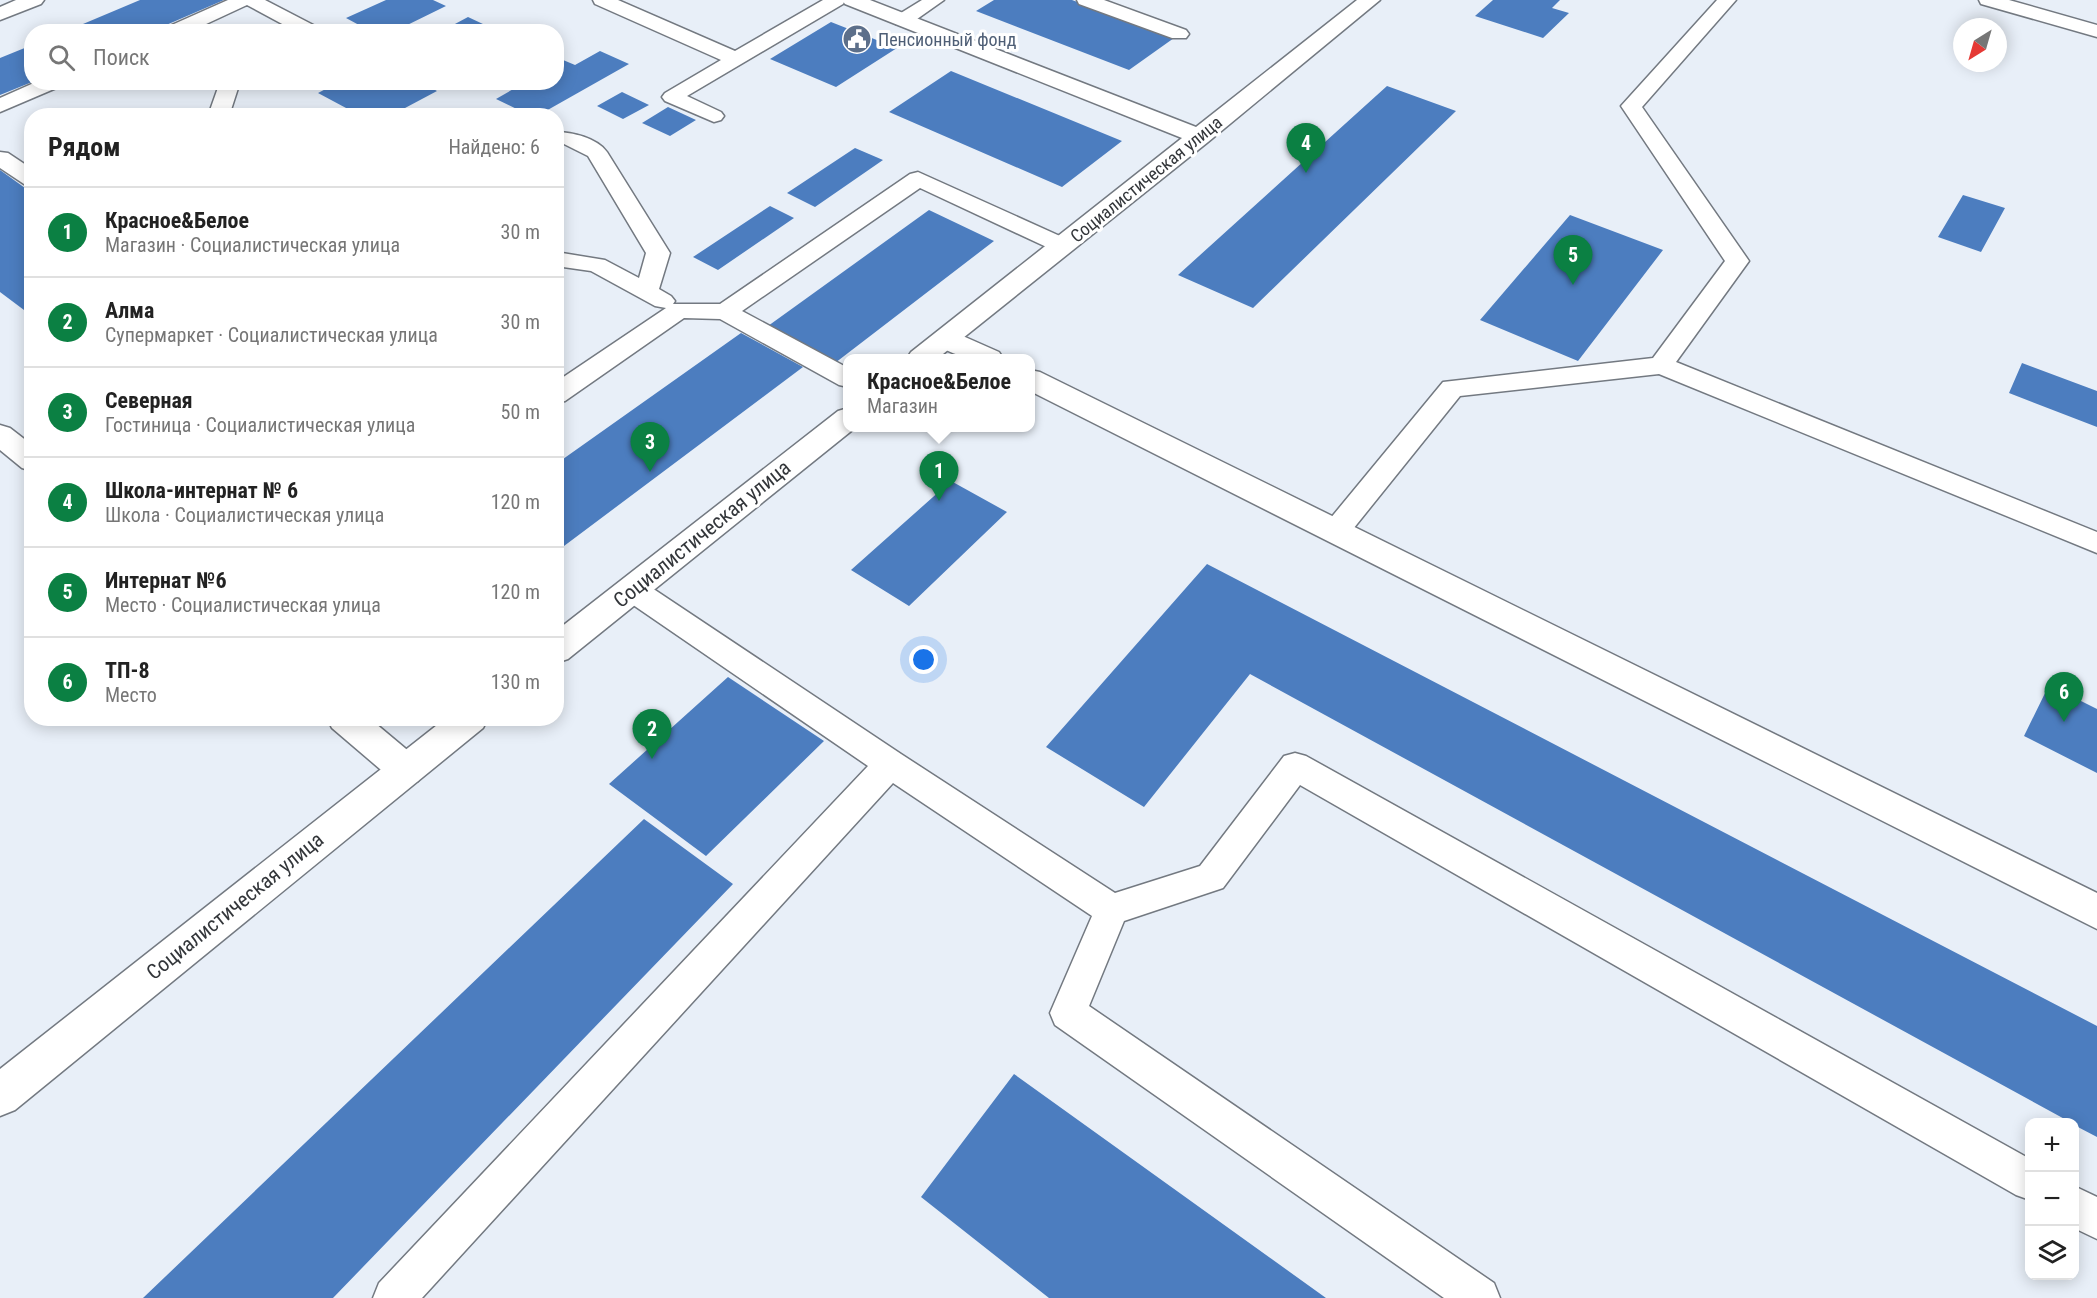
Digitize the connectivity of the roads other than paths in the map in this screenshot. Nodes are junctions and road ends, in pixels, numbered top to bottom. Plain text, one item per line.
1 (34, 0) edge
2 (244, 0) edge
3 (251, 0) edge
4 (602, 0) edge
5 (836, 0) edge
6 (852, 0) edge
7 (935, 0) edge
8 (1086, 0) edge
9 (1370, 0) edge
10 (1727, 0) edge
11 (1988, 0) edge
12 (0, 14) edge
13 (903, 20) junction
14 (190, 24) edge
15 (297, 24) edge
16 (2097, 31) edge
17 (1179, 34) dead end
18 (736, 59) junction
19 (36, 90) edge
20 (227, 90) edge
21 (0, 106) edge
22 (221, 108) edge
23 (714, 116) dead end
24 (1200, 136) junction
25 (564, 138) edge
26 (0, 158) edge
27 (24, 174) edge
28 (1063, 246) junction
29 (564, 260) edge
30 (646, 292) junction
31 (679, 309) junction
32 (725, 312) junction
33 (947, 338) junction
34 (926, 354) edge
35 (981, 354) edge
36 (1661, 365) junction
37 (843, 376) edge
38 (1035, 382) edge
39 (564, 389) edge
40 (843, 422) edge
41 (0, 435) edge
42 (24, 454) edge
43 (1335, 532) junction
44 (2097, 543) edge
45 (633, 590) junction
46 (564, 645) edge
47 (354, 726) edge
48 (461, 726) edge
49 (890, 765) junction
50 (406, 770) junction
51 (1112, 910) junction
52 (2097, 912) edge
53 (0, 1095) edge
54 (2025, 1178) edge
55 (2079, 1209) edge
56 (2097, 1219) edge
57 (394, 1298) edge
58 (1479, 1298) edge

1 - 12 main road
2 - 14 lane
3 - 15 lane
4 - 18 lane
5 - 18 lane
6 - 13 main road
7 - 13 lane
8 - 17 lane
9 - 24 main road, Социалистическая улица
10 - 36 lane
11 - 16 lane
13 - 24 main road
18 - 23 lane
19 - 21 lane
20 - 22 lane
24 - 28 main road, Социалистическая улица
25 - 30 lane
26 - 27 lane
28 - 32 lane
28 - 33 main road, Социалистическая улица
29 - 30 lane
30 - 31 lane
31 - 32 lane
31 - 39 lane
32 - 37 lane
33 - 34 main road, Социалистическая улица
33 - 35 main road
36 - 43 lane
36 - 44 lane
38 - 43 main road
40 - 45 main road, Социалистическая улица
41 - 42 main road
43 - 52 main road
45 - 46 main road, Социалистическая улица
45 - 49 lane
47 - 50 main road
48 - 50 main road, Социалистическая улица
49 - 51 lane
49 - 57 lane
50 - 53 main road, Социалистическая улица
51 - 54 lane
51 - 58 lane
55 - 56 lane

